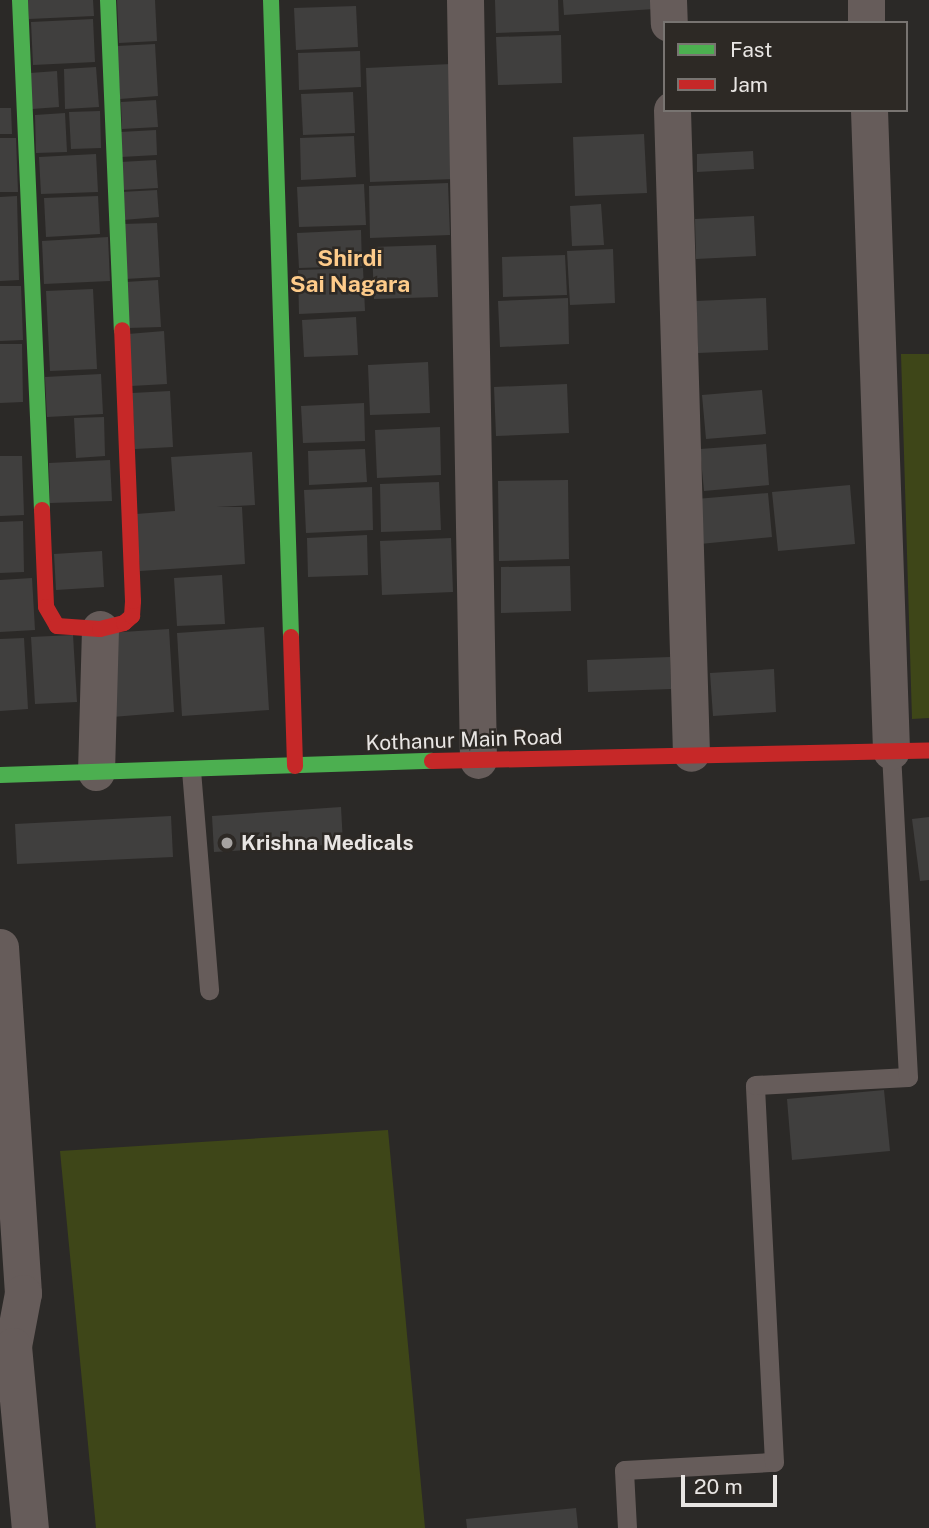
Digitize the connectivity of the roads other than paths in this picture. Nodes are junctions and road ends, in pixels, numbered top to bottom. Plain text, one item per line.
1 (20, 0) edge
2 (107, 0) edge
3 (271, 0) edge
4 (465, 0) edge
5 (668, 0) edge
6 (866, 0) edge
7 (669, 21) edge
8 (866, 21) edge
9 (672, 112) edge
10 (869, 112) edge
11 (100, 629) junction
12 (891, 751) junction
13 (929, 751) edge
14 (691, 754) junction
15 (478, 760) junction
16 (295, 766) junction
17 (191, 769) junction
18 (96, 772) junction
19 (0, 775) edge
20 (0, 947) edge
21 (209, 990) dead end
22 (30, 1528) edge
23 (626, 1528) edge

1 - 11 street
2 - 11 street
3 - 16 street
4 - 15 street
5 - 7 street
6 - 8 street
9 - 14 street
10 - 12 street
11 - 18 street
12 - 13 street, Kothanur Main Road
12 - 14 street, Kothanur Main Road
12 - 23 lane
14 - 15 street, Kothanur Main Road
15 - 16 street, Kothanur Main Road
16 - 17 street, Kothanur Main Road
17 - 18 street, Kothanur Main Road
17 - 21 lane
18 - 19 street, Kothanur Main Road
20 - 22 street

